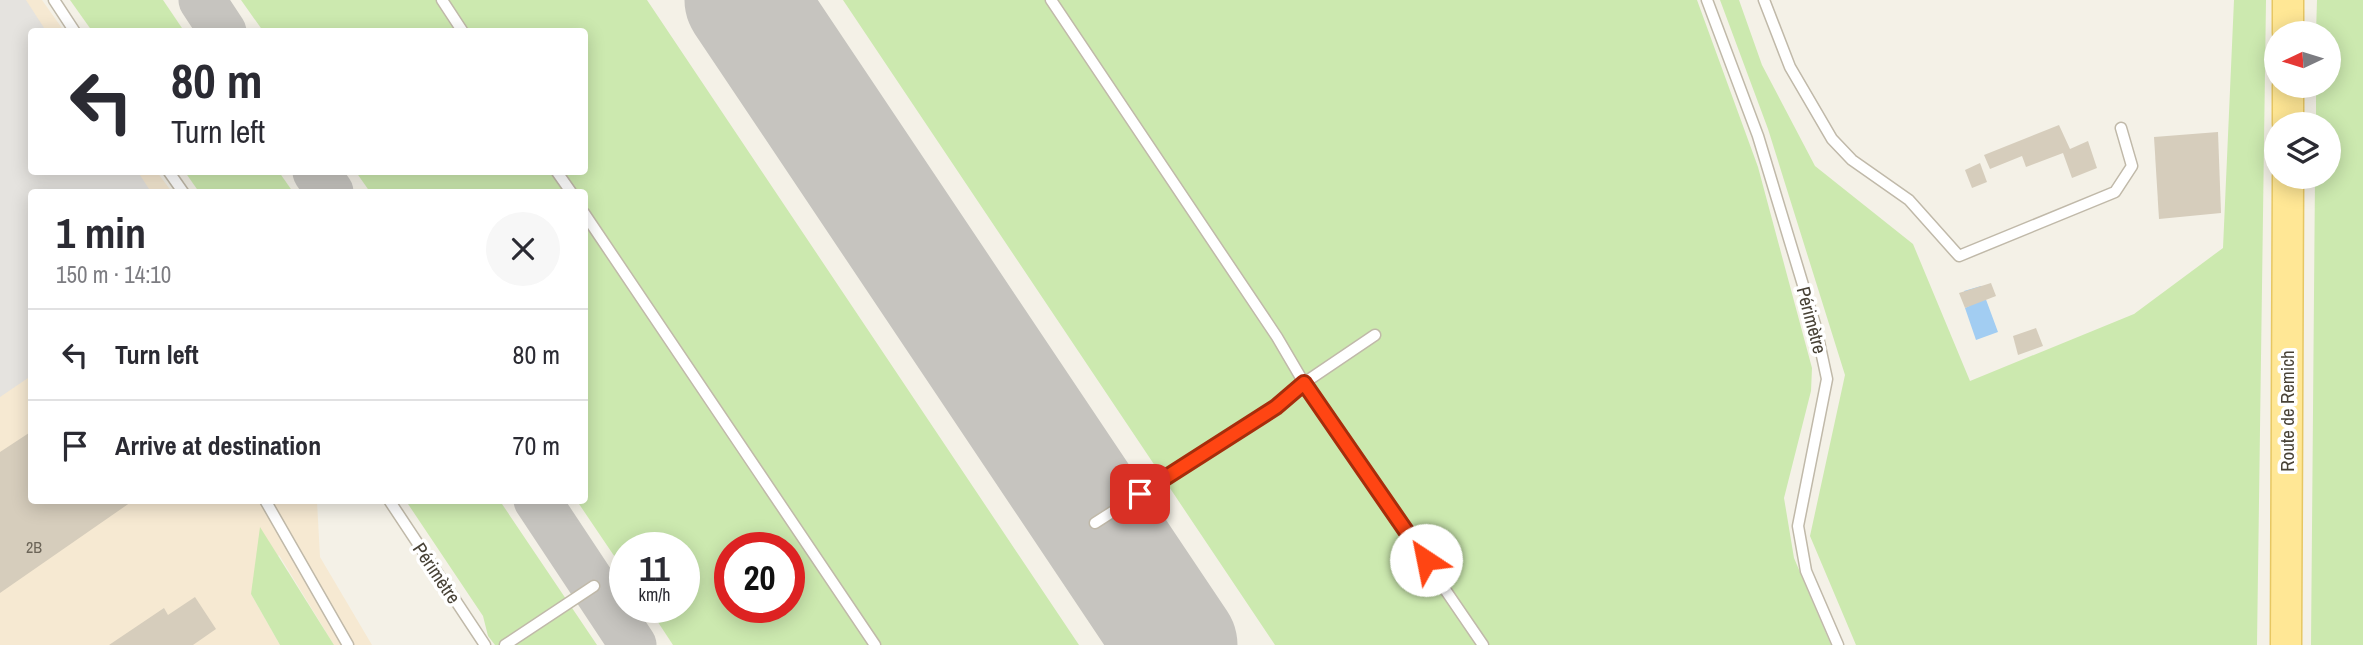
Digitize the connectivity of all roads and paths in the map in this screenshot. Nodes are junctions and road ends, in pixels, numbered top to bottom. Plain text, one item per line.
1 (54, 0) edge
2 (442, 0) edge
3 (1051, 0) edge
4 (1707, 0) edge
5 (1764, 0) edge
6 (2288, 0) edge
7 (2288, 21) edge
8 (72, 28) edge
9 (460, 28) edge
10 (2121, 128) dead end
11 (2288, 189) edge
12 (588, 219) edge
13 (1376, 335) dead end
14 (1304, 383) junction
15 (267, 504) edge
16 (392, 504) edge
17 (1095, 523) dead end
18 (594, 586) dead end
19 (481, 642) edge
20 (348, 645) edge
21 (505, 645) edge
22 (875, 645) edge
23 (1483, 645) edge
24 (1838, 645) edge
25 (2286, 645) edge

1 - 8 lane
2 - 9 lane
3 - 14 lane
4 - 24 lane, Périmètre
5 - 10 lane
6 - 7 main road
11 - 25 main road, Route de Remich
12 - 22 lane
13 - 14 lane
14 - 17 lane
14 - 23 lane
15 - 20 lane
16 - 19 lane, Périmètre
18 - 21 lane

